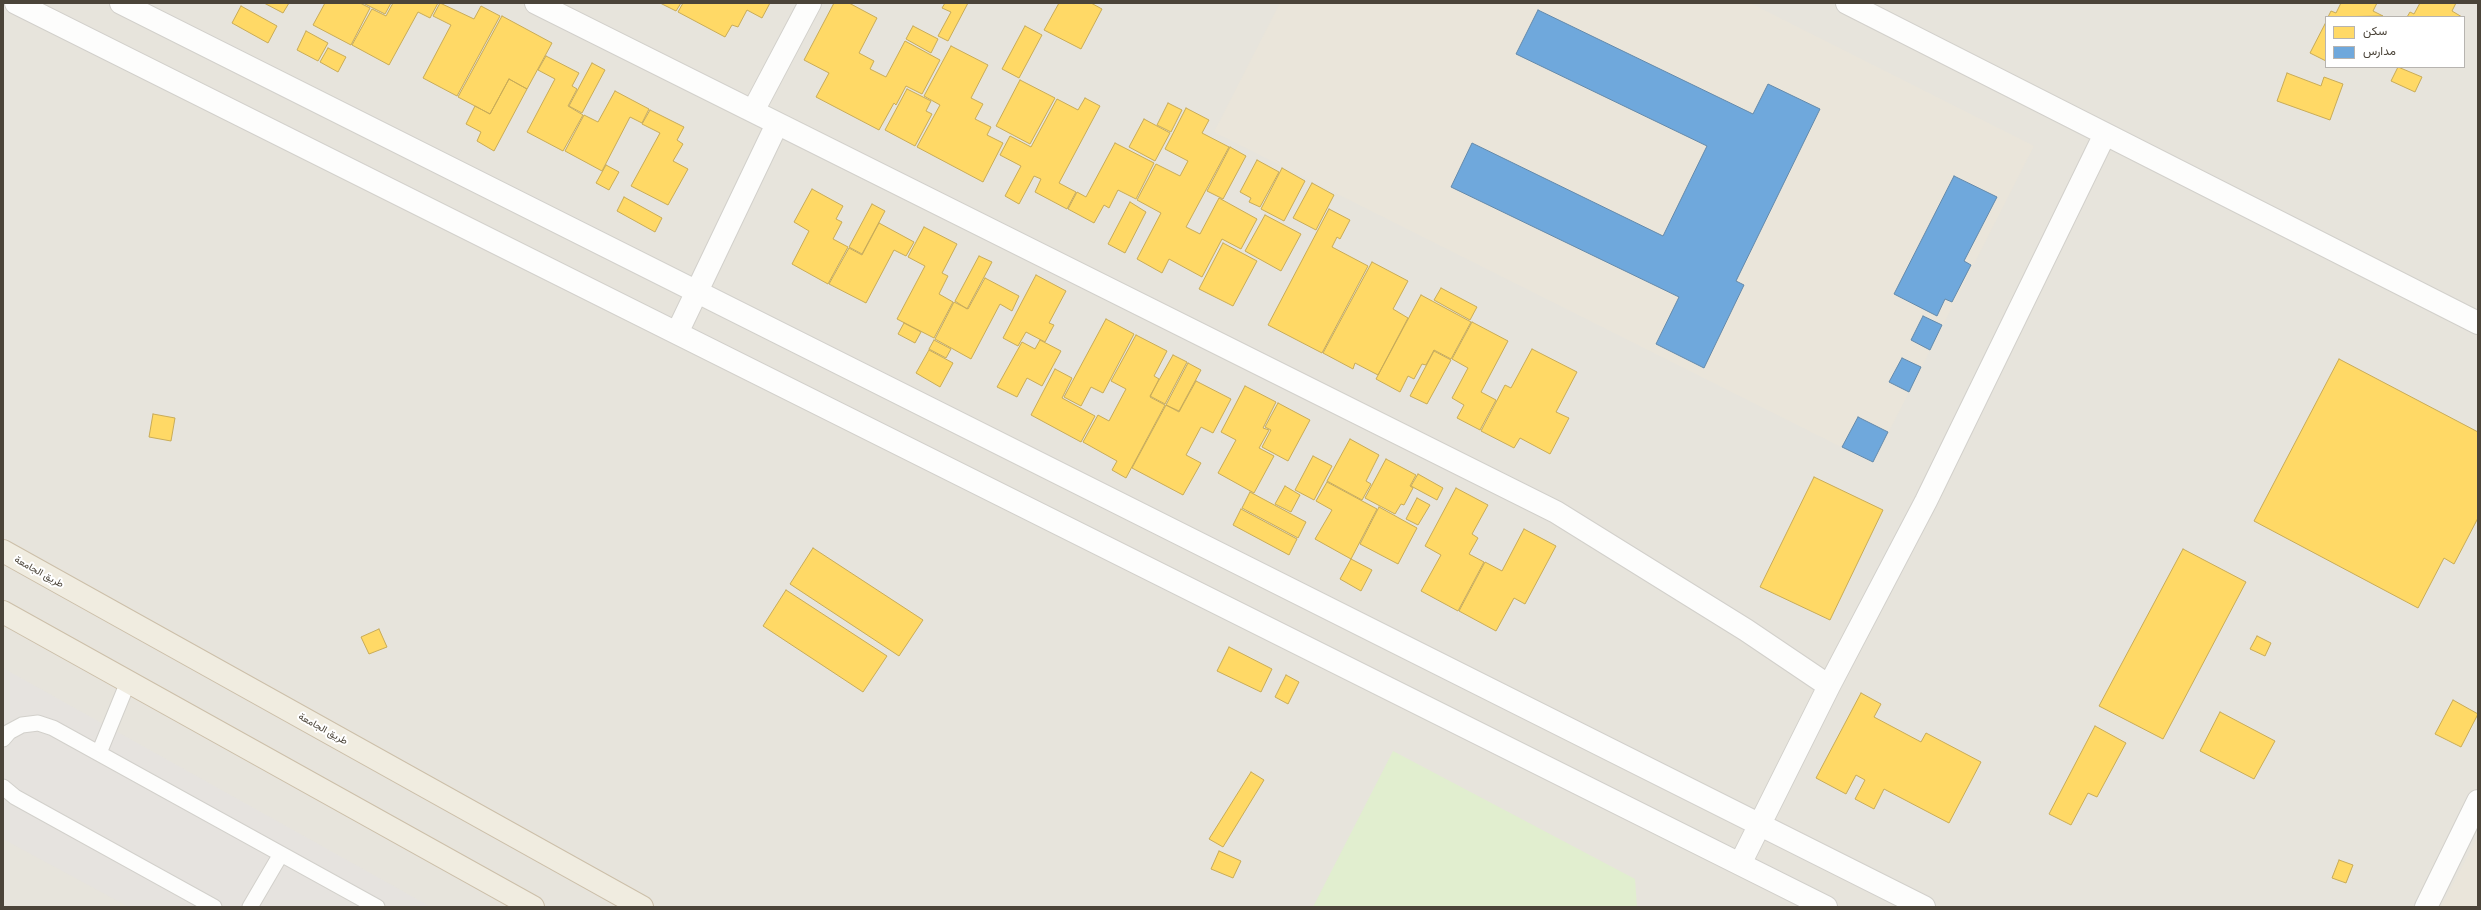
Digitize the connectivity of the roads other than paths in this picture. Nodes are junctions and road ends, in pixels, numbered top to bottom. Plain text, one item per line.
1 (16, 3) edge
2 (121, 3) edge
3 (536, 3) edge
4 (810, 3) edge
5 (1847, 3) edge
6 (753, 111) junction
7 (777, 124) junction
8 (2106, 134) junction
9 (696, 293) junction
10 (2478, 323) edge
11 (677, 333) junction
12 (3, 551) edge
13 (3, 612) edge
14 (128, 682) junction
15 (1830, 686) junction
16 (3, 739) edge
17 (99, 753) junction
18 (3, 787) edge
19 (2478, 801) edge
20 (1760, 825) junction
21 (281, 854) junction
22 (1740, 864) junction
23 (214, 907) edge
24 (250, 907) edge
25 (377, 907) edge
26 (533, 907) edge
27 (642, 907) edge
28 (1826, 907) edge
29 (1924, 907) edge
30 (2426, 907) edge

1 - 11 street
2 - 9 street
3 - 6 street
4 - 6 street
5 - 8 street
6 - 7 street
7 - 9 street
7 - 15 street
8 - 10 street
8 - 15 street
9 - 11 street
9 - 20 street
11 - 22 street
12 - 27 highway, طريق الجامعة
13 - 14 highway
14 - 17 lane
14 - 26 highway
15 - 20 street
16 - 17 lane
17 - 21 lane
18 - 23 lane
19 - 30 street
20 - 22 street
20 - 29 street
21 - 24 lane
21 - 25 lane
22 - 28 street

